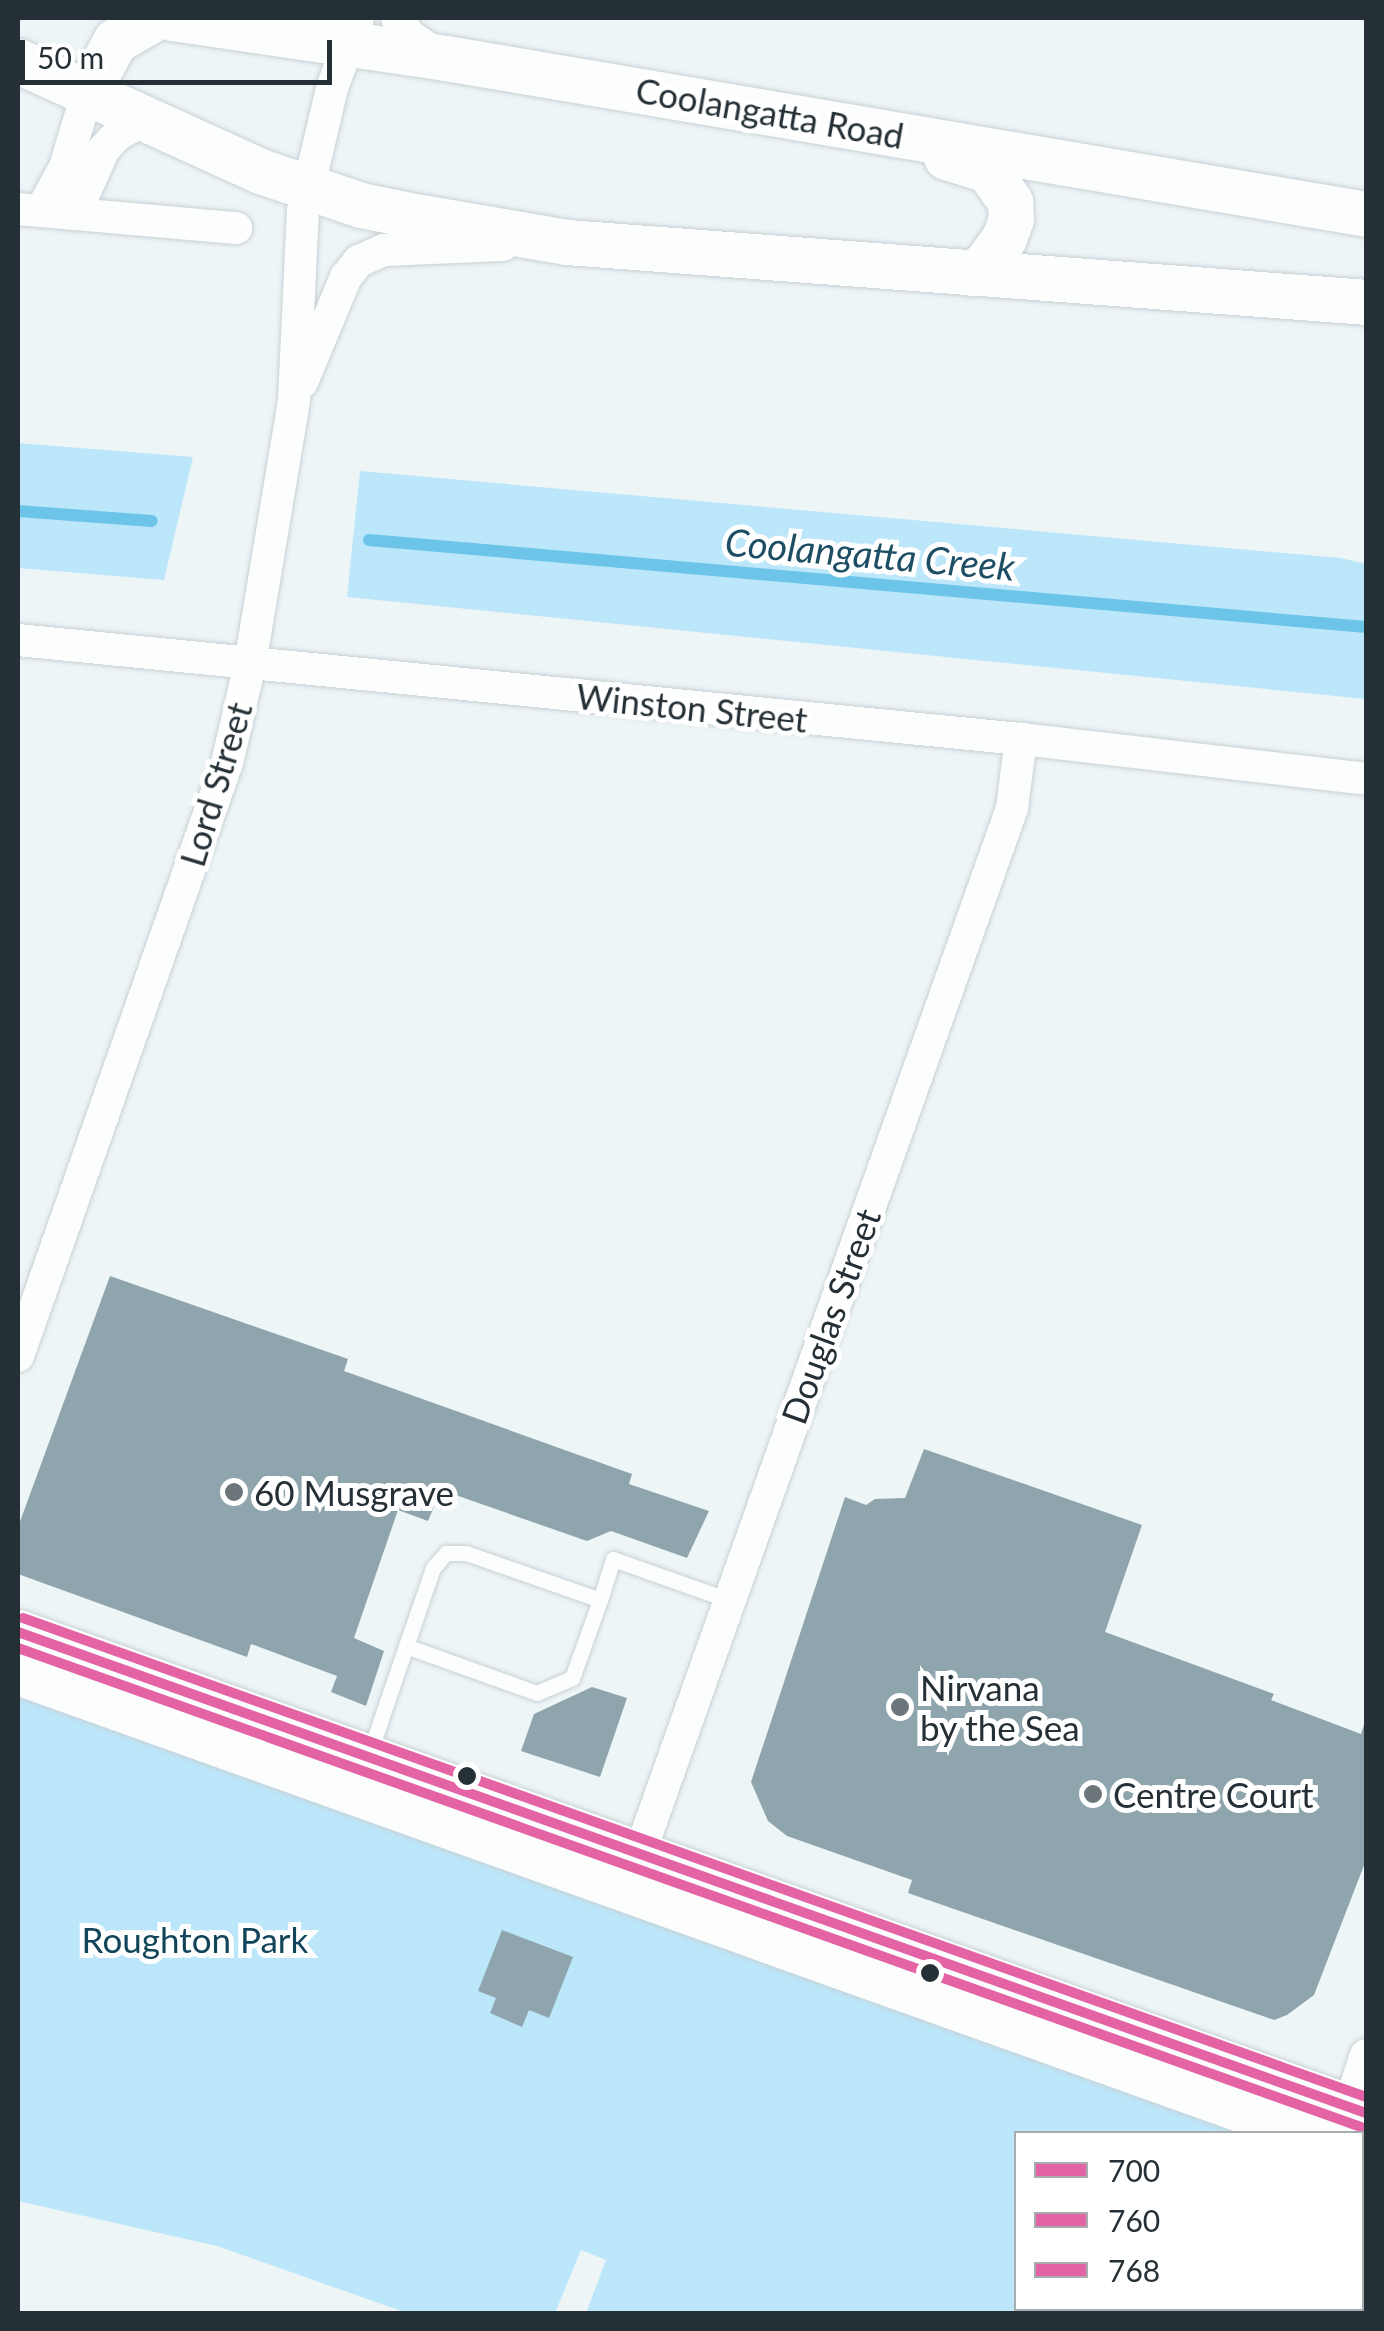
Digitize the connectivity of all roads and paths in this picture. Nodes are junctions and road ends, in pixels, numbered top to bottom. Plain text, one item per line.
1 (155, 18) edge
2 (172, 18) edge
3 (397, 18) edge
4 (352, 31) edge
5 (446, 58) junction
6 (18, 61) edge
7 (88, 91) junction
8 (777, 114) junction
9 (146, 118) junction
10 (308, 188) junction
11 (29, 210) edge
12 (75, 214) junction
13 (1366, 214) edge
14 (236, 228) dead end
15 (567, 242) junction
16 (972, 272) junction
17 (1366, 302) edge
18 (294, 400) junction
19 (18, 640) edge
20 (250, 664) junction
21 (1022, 738) junction
22 (1366, 779) edge
23 (18, 1356) edge
24 (600, 1600) junction
25 (729, 1600) junction
26 (18, 1632) edge
27 (406, 1646) junction
28 (18, 1672) edge
29 (368, 1757) junction
30 (632, 1872) junction
31 (1366, 2055) edge
32 (1351, 2118) edge
33 (1302, 2131) edge

1 - 7 street
2 - 4 street, Coolangatta Road
3 - 5 street
4 - 5 street, Coolangatta Road
4 - 10 street, Lord Street
5 - 8 street, Coolangatta Road
6 - 7 street
7 - 9 street
7 - 11 street
8 - 13 street, Coolangatta Road
8 - 16 street
9 - 10 street
9 - 12 street
10 - 15 street
10 - 18 street, Lord Street
11 - 12 street
12 - 14 street
15 - 16 street
15 - 18 street
16 - 17 street
18 - 20 street, Lord Street
19 - 20 street, Winston Street
20 - 21 street, Winston Street
20 - 23 street, Lord Street
21 - 22 street, Winston Street
21 - 25 street, Douglas Street
24 - 25 lane
24 - 27 lane
24 - 27 lane
25 - 30 street, Douglas Street
26 - 29 street
27 - 29 lane
28 - 30 street
29 - 30 street
30 - 32 street
30 - 33 street
31 - 32 street

